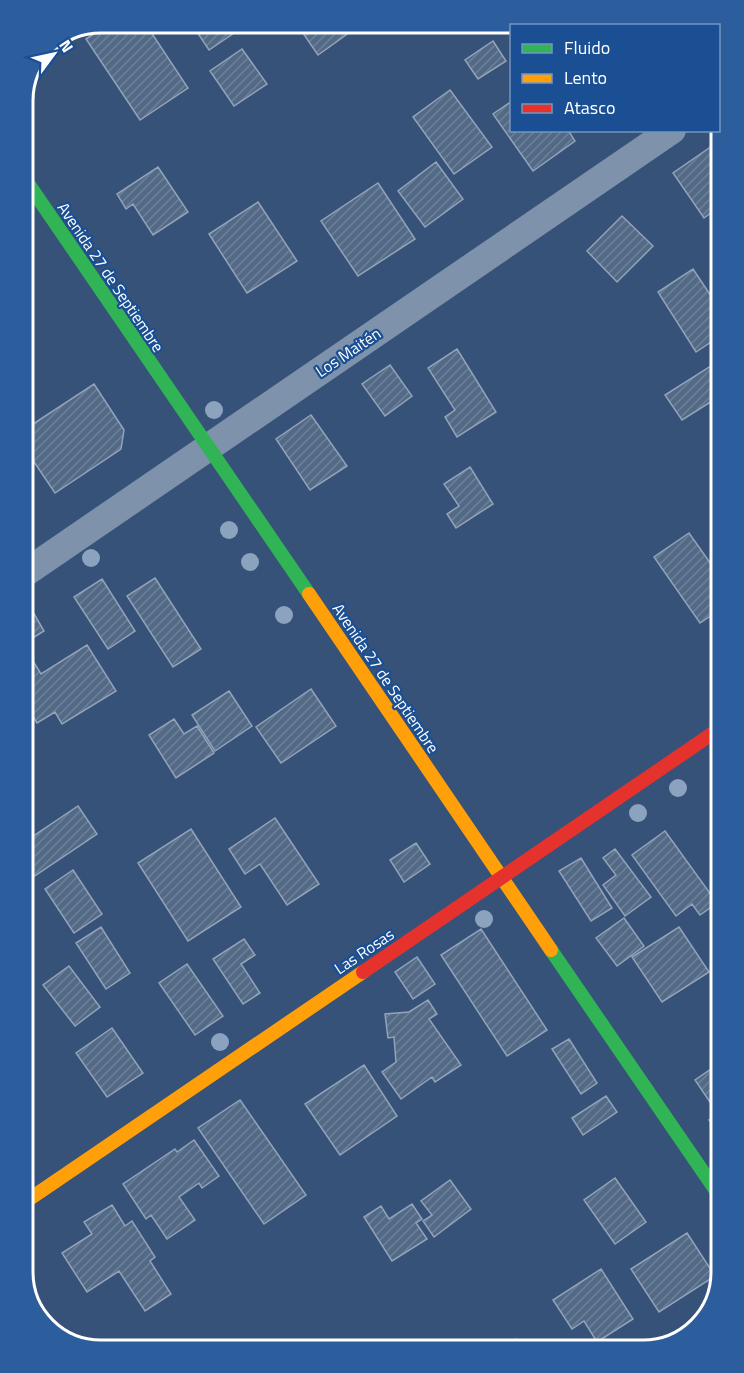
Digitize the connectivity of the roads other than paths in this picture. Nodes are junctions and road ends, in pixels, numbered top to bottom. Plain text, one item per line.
1 (669, 132) edge
2 (33, 191) edge
3 (208, 448) junction
4 (33, 568) edge
5 (711, 734) edge
6 (502, 877) junction
7 (711, 1183) edge
8 (33, 1197) edge

1 - 3 street, Los Maitén
2 - 3 street, Avenida 27 de Septiembre
3 - 4 street, Los Maitén
3 - 6 street, Avenida 27 de Septiembre
5 - 6 street, Las Rosas
6 - 7 street, Avenida 27 de Septiembre
6 - 8 street, Las Rosas

